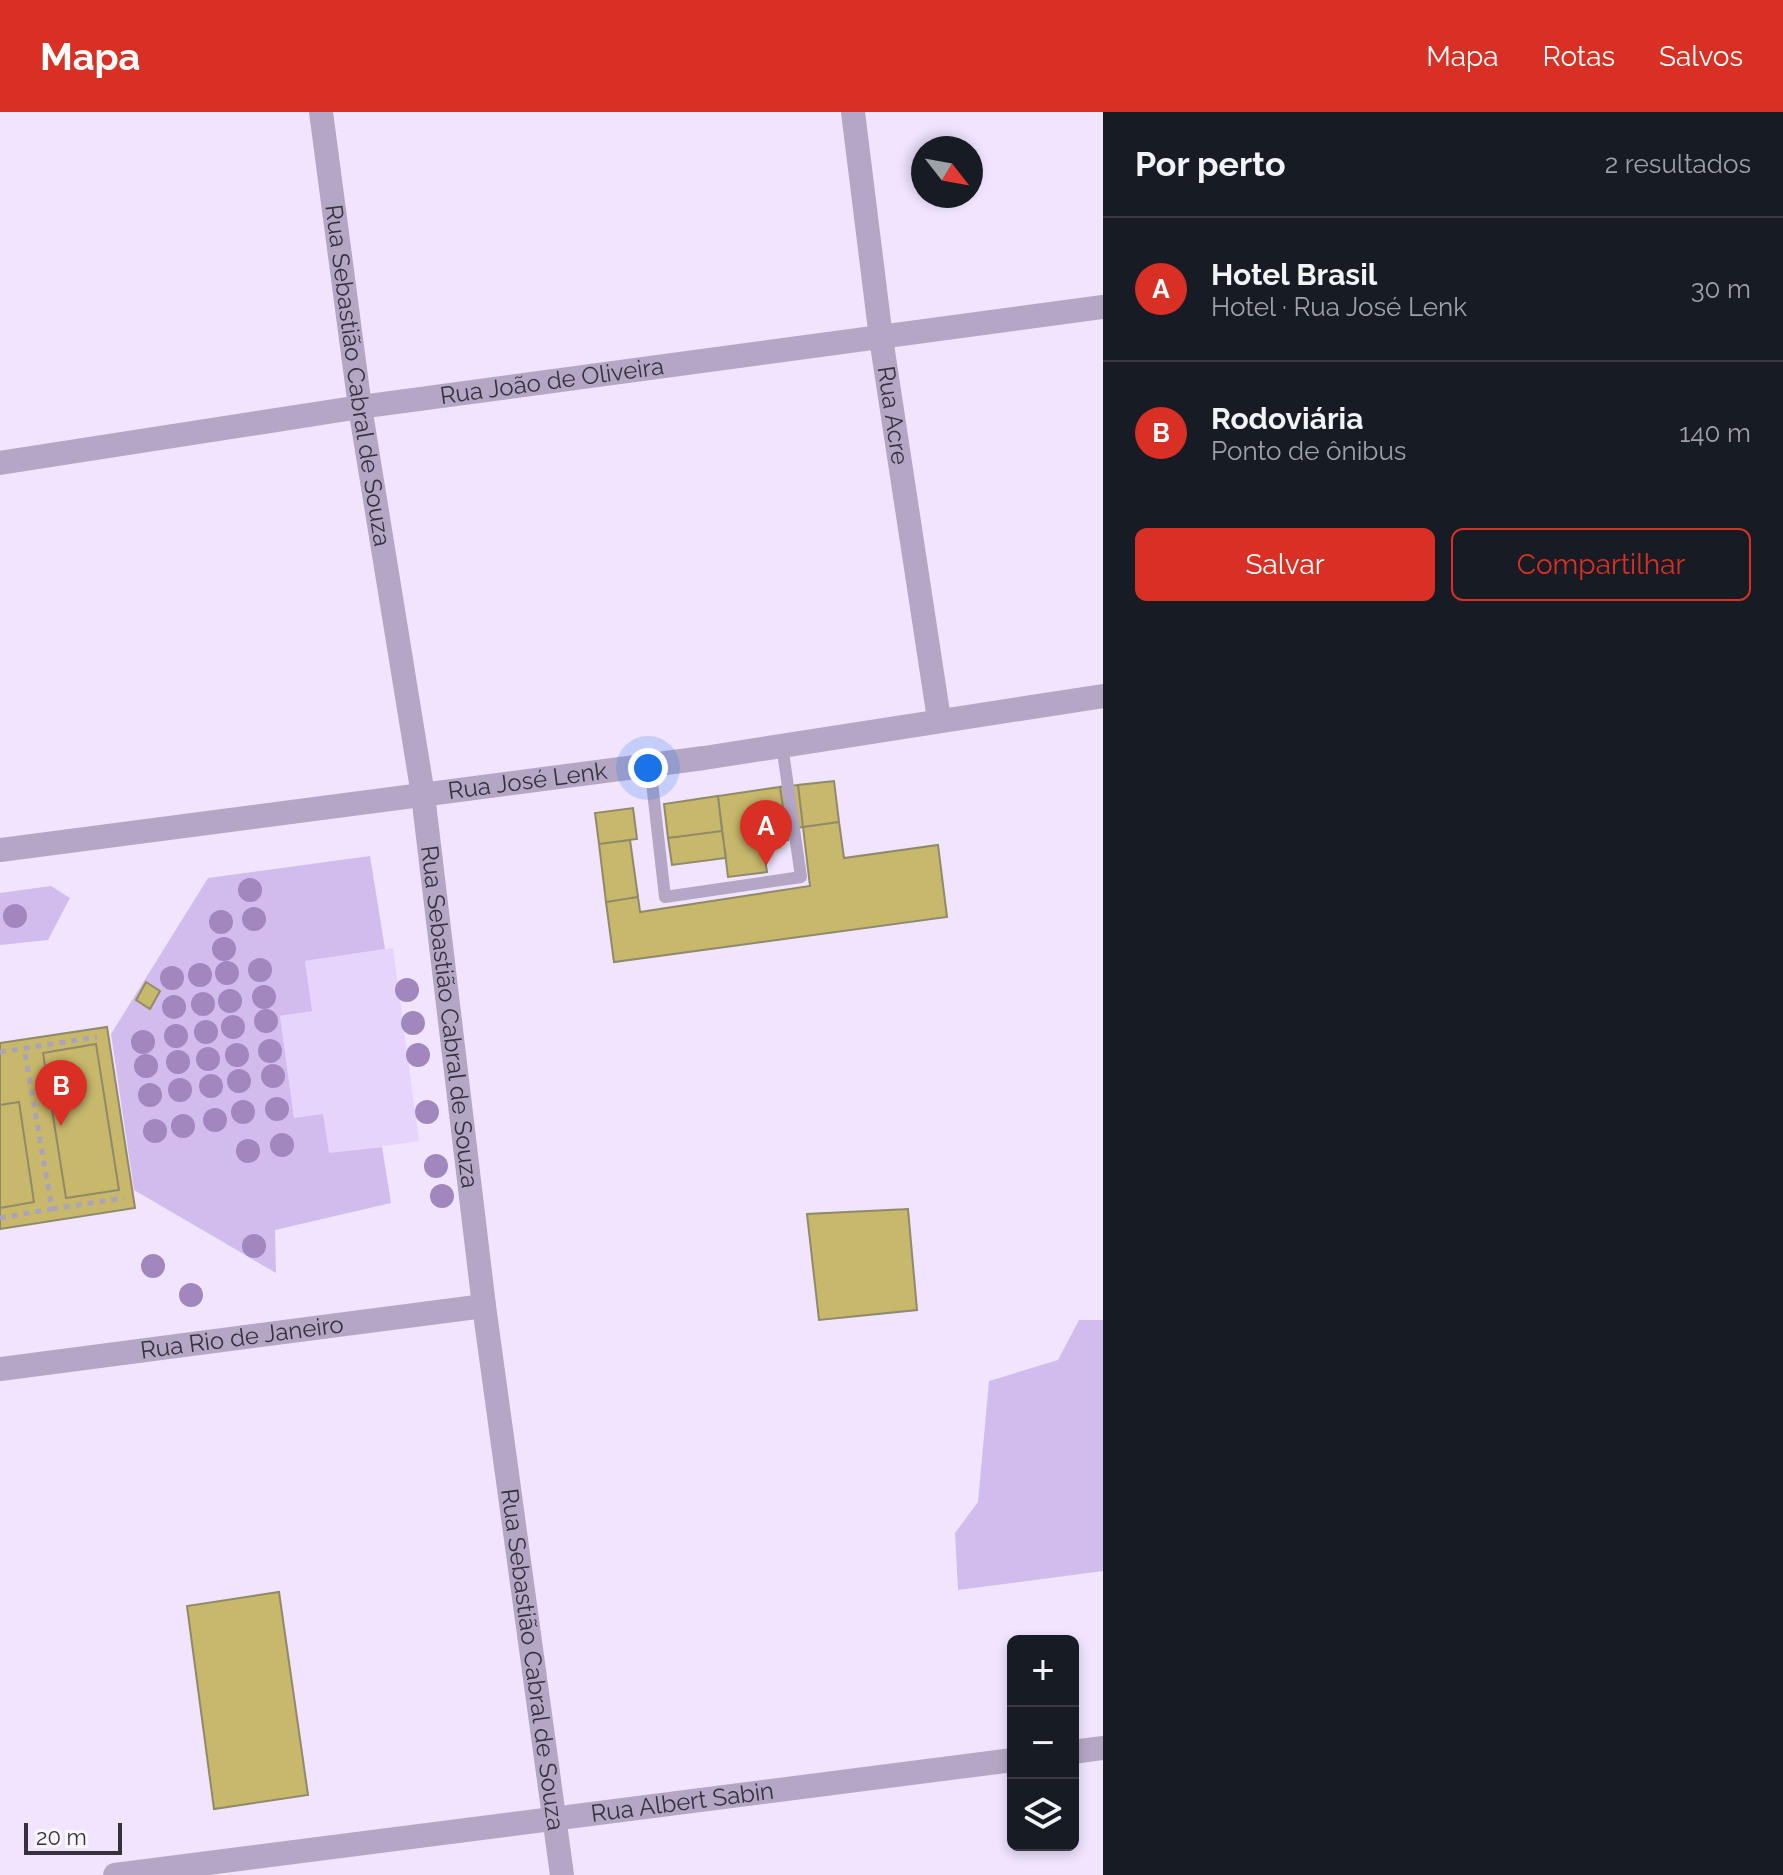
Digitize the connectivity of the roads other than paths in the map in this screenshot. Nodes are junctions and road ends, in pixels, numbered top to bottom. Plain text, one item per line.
1 (321, 112) edge
2 (853, 112) edge
3 (1103, 307) edge
4 (881, 338) junction
5 (360, 407) junction
6 (0, 463) edge
7 (1103, 696) edge
8 (939, 719) junction
9 (782, 745) junction
10 (650, 765) junction
11 (423, 795) junction
12 (0, 850) edge
13 (484, 1306) junction
14 (0, 1369) edge
15 (1103, 1748) edge
16 (1079, 1751) edge
17 (1007, 1761) edge
18 (553, 1818) junction
19 (115, 1875) edge
20 (562, 1875) edge

1 - 5 street, Rua Sebastião Cabral de Souza
2 - 4 street, Rua Acre
3 - 4 street, Rua João de Oliveira
4 - 5 street, Rua João de Oliveira
4 - 8 street, Rua Acre
5 - 6 street, Rua João de Oliveira
5 - 11 street, Rua Sebastião Cabral de Souza
7 - 8 street, Rua José Lenk
8 - 9 street, Rua José Lenk
9 - 10 street, Rua José Lenk
9 - 10 lane
10 - 11 street, Rua José Lenk
11 - 12 street, Rua José Lenk
11 - 13 street, Rua Sebastião Cabral de Souza
13 - 14 street, Rua Rio de Janeiro
13 - 18 street, Rua Sebastião Cabral de Souza
15 - 16 street
17 - 18 street, Rua Albert Sabin
18 - 19 street, Rua Albert Sabin
18 - 20 street, Rua Sebastião Cabral de Souza

